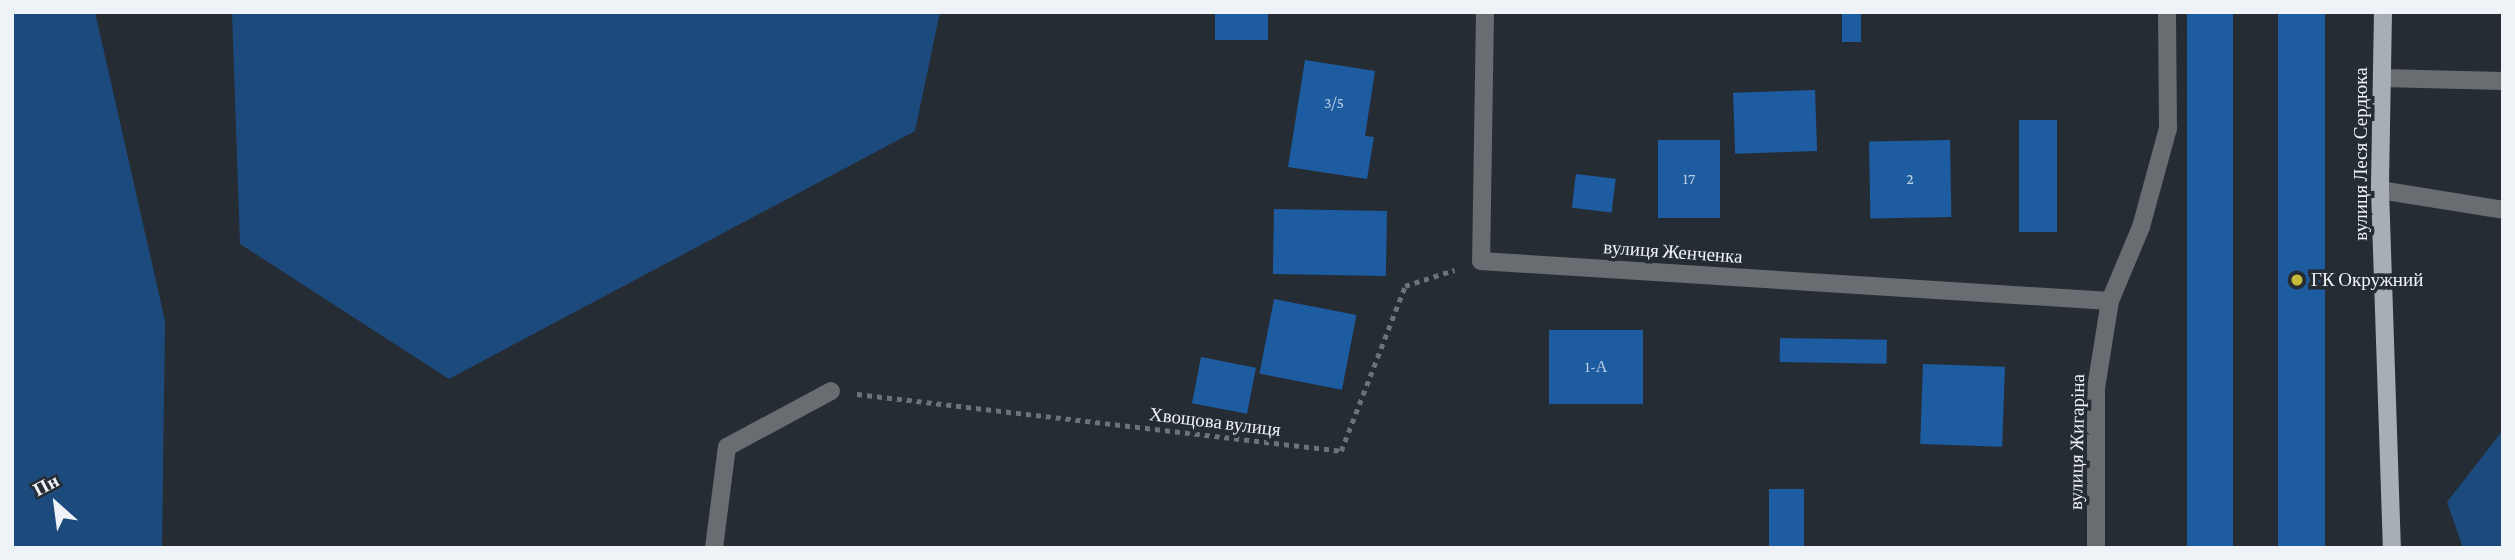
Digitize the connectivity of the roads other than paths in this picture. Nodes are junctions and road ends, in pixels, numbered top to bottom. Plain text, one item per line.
1 (1485, 12) edge
2 (2166, 12) edge
3 (2383, 12) edge
4 (2382, 78) junction
5 (2503, 81) edge
6 (2380, 190) junction
7 (2503, 210) edge
8 (2110, 301) junction
9 (831, 391) road end
10 (714, 548) edge
11 (2096, 548) edge
12 (2392, 548) edge

1 - 8 street, вулиця Женченка
2 - 8 street, вулиця Жигаріна
3 - 4 main road, вулиця Леся Сердюка
4 - 5 street
4 - 6 main road, вулиця Леся Сердюка
6 - 7 street
6 - 12 main road, вулиця Леся Сердюка
8 - 11 street, вулиця Жигаріна
9 - 10 street

